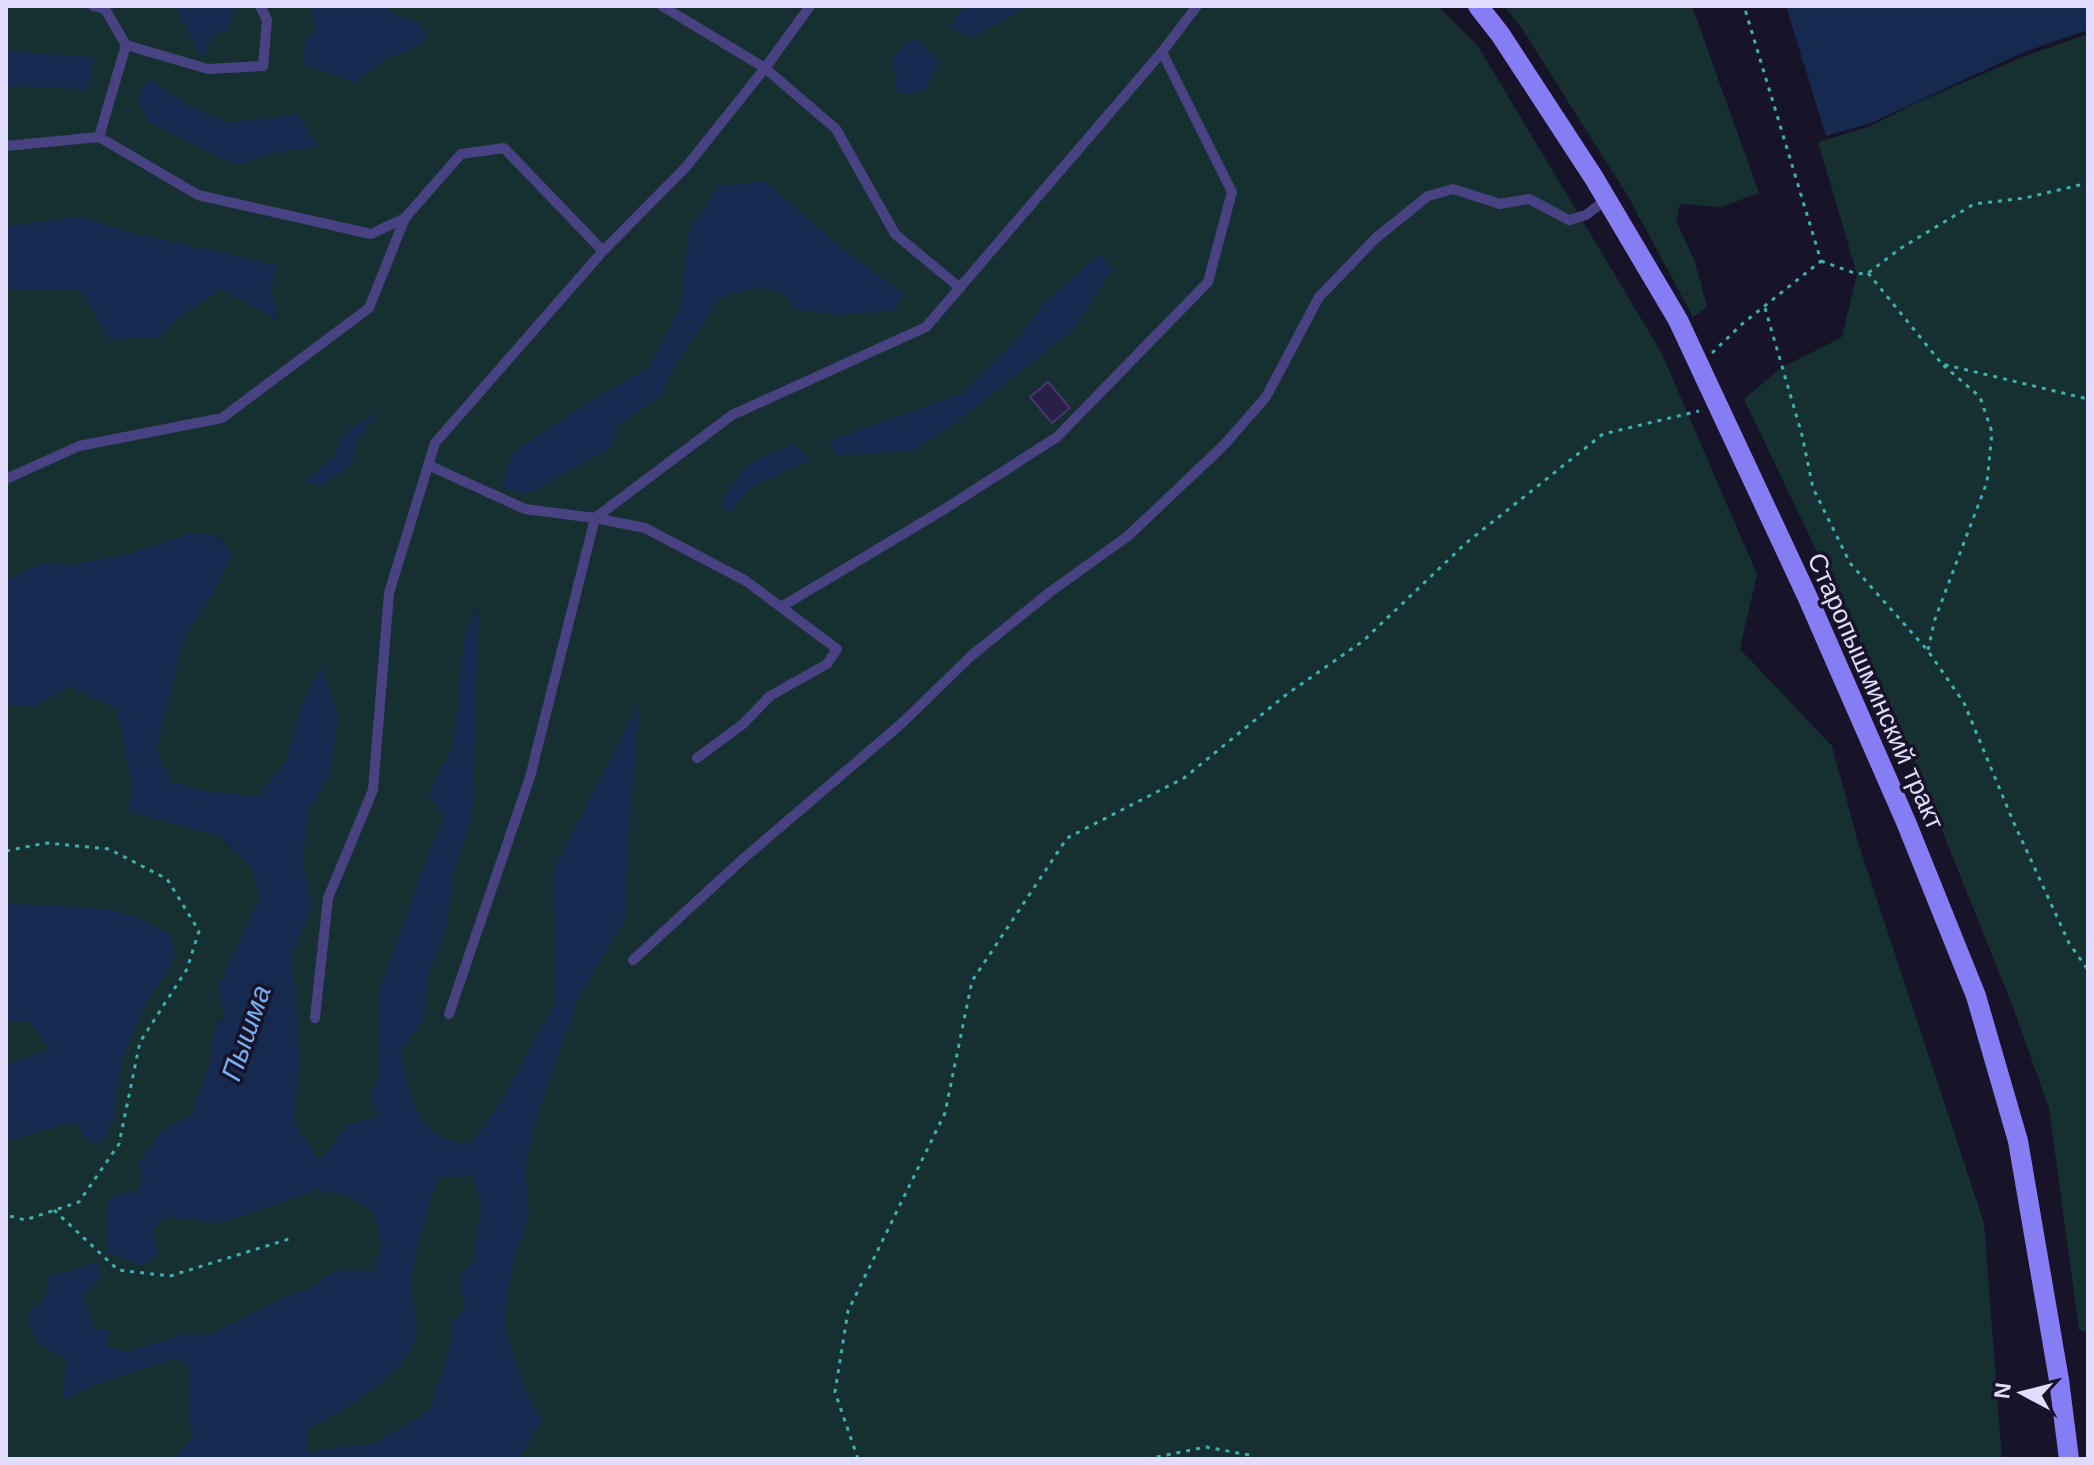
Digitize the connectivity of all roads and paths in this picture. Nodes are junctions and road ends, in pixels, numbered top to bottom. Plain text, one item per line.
1 (93, 6) edge
2 (260, 6) edge
3 (662, 6) edge
4 (1197, 6) edge
5 (1478, 6) edge
6 (1744, 6) edge
7 (804, 8) edge
8 (126, 45) junction
9 (1162, 52) junction
10 (765, 68) junction
11 (99, 137) junction
12 (6, 146) edge
13 (2088, 183) edge
14 (1607, 199) junction
15 (405, 218) junction
16 (603, 251) junction
17 (1821, 261) junction
18 (1868, 273) junction
19 (960, 288) junction
20 (1765, 308) junction
21 (1700, 364) junction
22 (1942, 364) junction
23 (2088, 399) edge
24 (1717, 407) junction
25 (428, 465) junction
26 (6, 479) edge
27 (595, 518) junction
28 (781, 607) junction
29 (1928, 651) junction
30 (697, 758) dead end
31 (6, 851) edge
32 (633, 960) dead end
33 (2088, 970) edge
34 (449, 1014) dead end
35 (315, 1018) dead end
36 (54, 1210) junction
37 (6, 1215) edge
38 (292, 1238) dead end
39 (858, 1459) edge
40 (1147, 1459) edge
41 (1255, 1459) edge
42 (2069, 1459) edge

1 - 8 lane
2 - 8 lane
3 - 10 lane
4 - 9 lane
5 - 14 street, Старопышминский тракт
6 - 17 path
7 - 10 lane
8 - 11 lane
9 - 19 lane
9 - 28 lane
10 - 16 lane
10 - 19 lane
11 - 12 lane
11 - 15 lane
13 - 18 path
14 - 21 street, Старопышминский тракт
14 - 32 lane
15 - 16 lane
15 - 26 lane
16 - 25 lane
17 - 18 path
17 - 20 path
18 - 22 path
19 - 27 lane
20 - 21 path
20 - 29 path
21 - 24 street, Старопышминский тракт
22 - 23 path
22 - 29 path
24 - 39 path
24 - 42 street, Старопышминский тракт
25 - 27 lane
25 - 35 lane
27 - 28 lane
27 - 34 lane
28 - 30 lane
29 - 33 path
31 - 36 path
36 - 37 path
36 - 38 path
40 - 41 path

